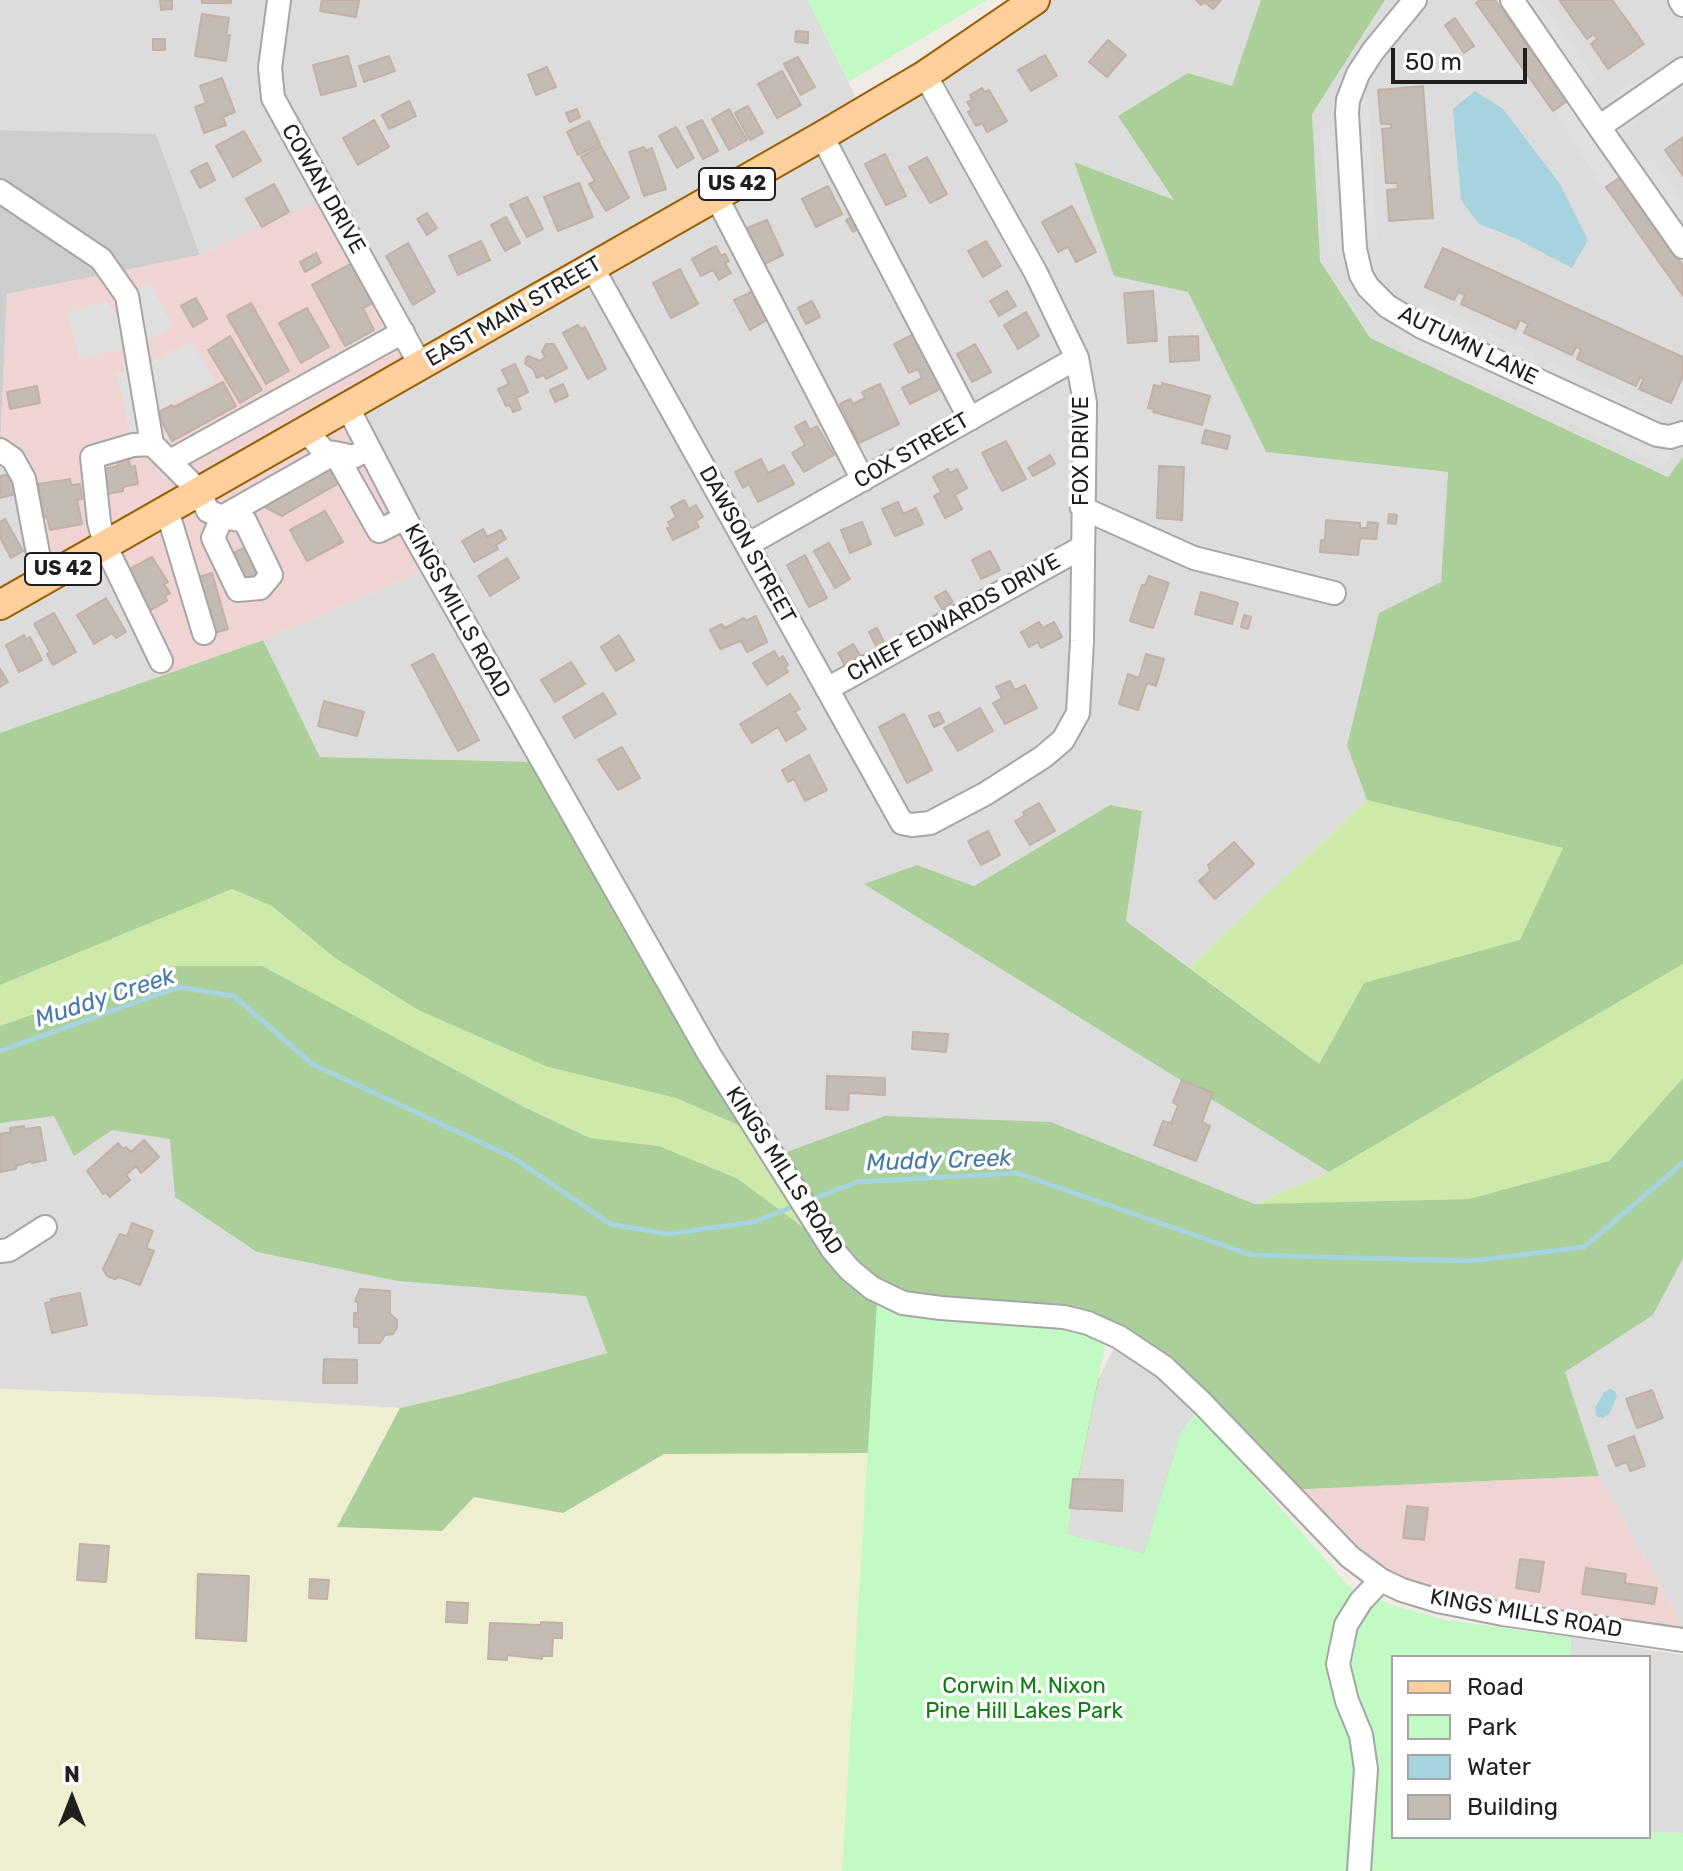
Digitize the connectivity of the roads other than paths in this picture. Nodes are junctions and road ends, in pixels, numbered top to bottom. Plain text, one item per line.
1 (279, 0) edge
2 (1415, 0) edge
3 (1512, 0) edge
4 (1029, 5) edge
5 (1683, 69) edge
6 (925, 75) junction
7 (1599, 127) junction
8 (822, 136) junction
9 (0, 191) edge
10 (716, 196) junction
11 (1683, 247) edge
12 (592, 267) junction
13 (403, 332) junction
14 (1077, 358) junction
15 (421, 366) junction
16 (348, 408) junction
17 (970, 419) junction
18 (306, 431) junction
19 (1683, 433) edge
20 (152, 444) junction
21 (369, 449) junction
22 (0, 450) edge
23 (335, 453) junction
24 (170, 461) junction
25 (863, 480) junction
26 (199, 491) junction
27 (1082, 508) junction
28 (167, 510) junction
29 (405, 518) junction
30 (105, 545) junction
31 (747, 545) junction
32 (1081, 548) junction
33 (43, 580) junction
34 (1334, 593) dead end
35 (0, 605) edge
36 (204, 633) dead end
37 (161, 661) dead end
38 (827, 689) junction
39 (902, 823) joint
40 (45, 1227) dead end
41 (0, 1251) edge
42 (1381, 1580) junction
43 (1683, 1640) edge
44 (1359, 1871) edge

1 - 13 street, COWAN DRIVE
2 - 19 street, AUTUMN LANE
3 - 7 street
4 - 6 main road, EAST MAIN STREET / US 42
5 - 7 street
6 - 8 main road, EAST MAIN STREET / US 42
6 - 14 street, FOX DRIVE
7 - 11 street
8 - 10 main road, EAST MAIN STREET / US 42
8 - 17 street
9 - 20 street
10 - 12 main road, EAST MAIN STREET / US 42
10 - 25 street
12 - 15 main road, EAST MAIN STREET / US 42
12 - 31 street, DAWSON STREET
13 - 15 street, COWAN DRIVE
13 - 24 street
14 - 17 street, COX STREET
14 - 27 street, FOX DRIVE
15 - 16 main road, EAST MAIN STREET / US 42
16 - 18 main road, EAST MAIN STREET / US 42
16 - 21 street, KINGS MILLS ROAD
17 - 25 street, COX STREET
18 - 23 street
18 - 26 main road, EAST MAIN STREET / US 42
20 - 24 street
20 - 30 street
21 - 23 street
21 - 29 street, KINGS MILLS ROAD
22 - 33 street
23 - 26 street
23 - 29 street
24 - 26 street
25 - 31 street, COX STREET
26 - 28 main road, EAST MAIN STREET / US 42
27 - 32 street, FOX DRIVE
27 - 34 street
28 - 30 main road, EAST MAIN STREET / US 42
28 - 36 street
29 - 42 street, KINGS MILLS ROAD
30 - 33 main road, EAST MAIN STREET / US 42
30 - 37 street
31 - 38 street, DAWSON STREET
32 - 38 street, CHIEF EDWARDS DRIVE
32 - 39 street, FOX DRIVE
33 - 35 main road, EAST MAIN STREET / US 42
38 - 39 street, DAWSON STREET
40 - 41 street
42 - 43 street, KINGS MILLS ROAD
42 - 44 street

